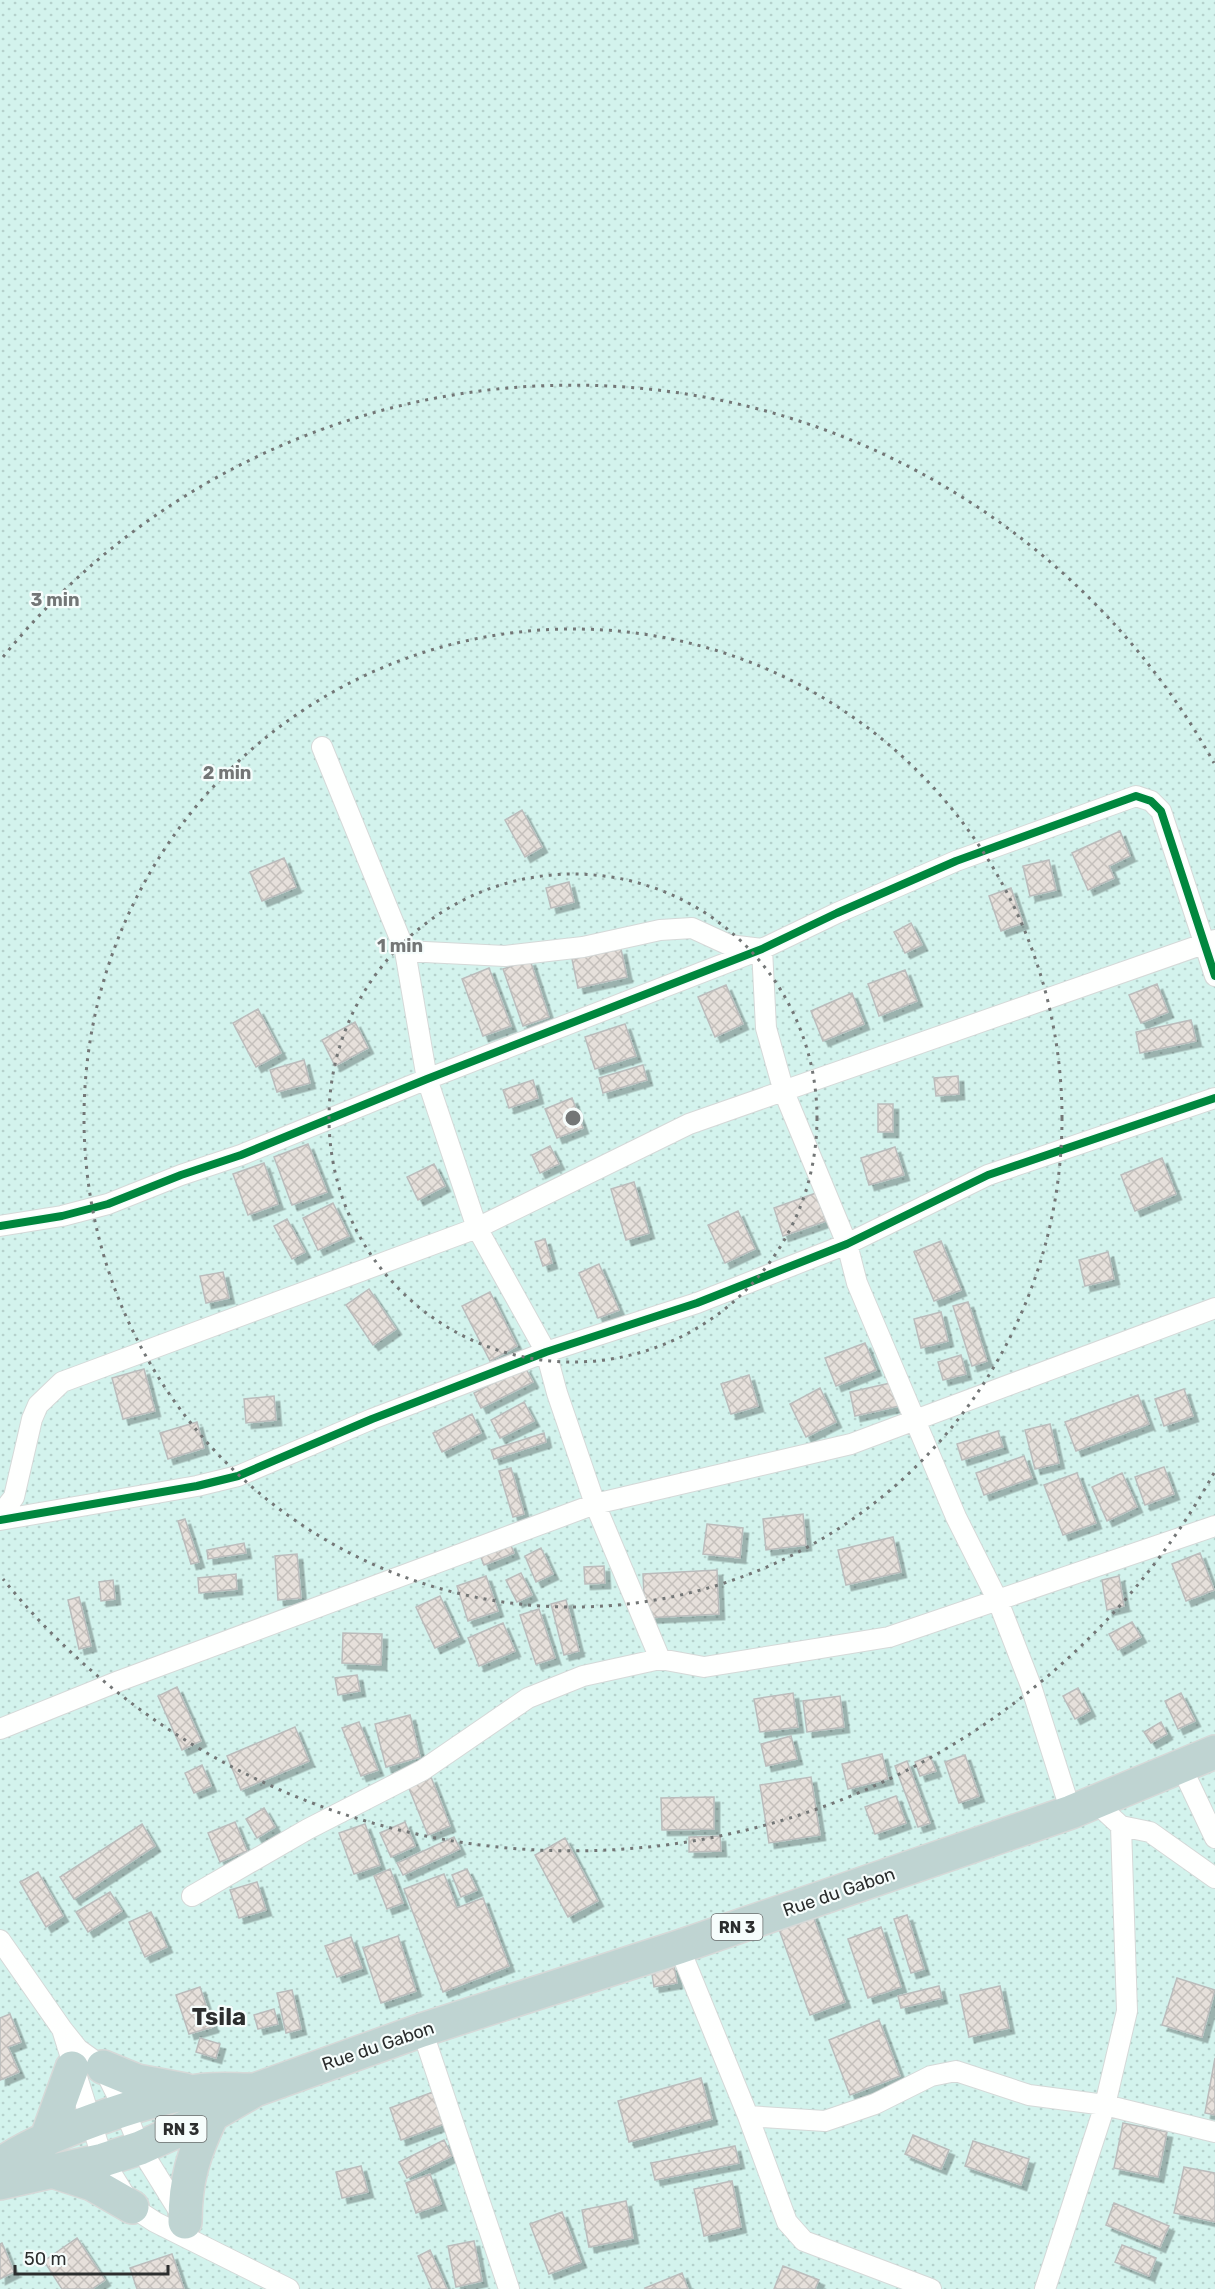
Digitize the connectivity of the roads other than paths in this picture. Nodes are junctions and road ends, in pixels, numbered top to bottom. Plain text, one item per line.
1 (322, 747) dead end
2 (1210, 942) edge
3 (762, 949) junction
4 (405, 951) junction
5 (1215, 976) edge
6 (427, 1078) junction
7 (784, 1092) junction
8 (1215, 1098) edge
9 (0, 1226) edge
10 (477, 1228) junction
11 (847, 1245) junction
12 (1215, 1308) edge
13 (546, 1352) junction
14 (916, 1419) junction
15 (595, 1504) junction
16 (0, 1518) edge
17 (1215, 1526) edge
18 (998, 1601) junction
19 (660, 1659) junction
20 (0, 1729) edge
21 (1215, 1752) edge
22 (1181, 1766) junction
23 (1083, 1807) junction
24 (1121, 1826) junction
25 (1215, 1838) edge
26 (1215, 1878) edge
27 (192, 1896) dead end
28 (0, 1940) edge
29 (679, 1947) junction
30 (62, 2030) junction
31 (422, 2030) junction
32 (87, 2068) junction
33 (205, 2103) junction
34 (1105, 2105) junction
35 (125, 2111) junction
36 (748, 2116) junction
37 (91, 2123) junction
38 (1215, 2132) edge
39 (46, 2140) junction
40 (140, 2148) junction
41 (103, 2160) junction
42 (0, 2166) edge
43 (55, 2172) junction
44 (0, 2183) edge
45 (132, 2207) junction
46 (191, 2232) junction
47 (289, 2289) edge
48 (509, 2289) edge
49 (931, 2289) edge
50 (1045, 2289) edge

1 - 4 street
2 - 3 street
2 - 5 street
2 - 7 street
3 - 4 street
3 - 6 street
3 - 7 street
4 - 6 street
6 - 9 street
6 - 10 street
7 - 10 street
7 - 11 street
8 - 11 street
10 - 13 street
10 - 16 street
11 - 13 street
11 - 14 street
12 - 14 street
13 - 15 street
13 - 16 street
14 - 15 street
14 - 18 street
15 - 19 street
15 - 20 street
17 - 18 street
18 - 19 street
18 - 23 street
19 - 27 street
21 - 22 highway, Rue du Gabon / RN 3
22 - 23 highway, Rue du Gabon / RN 3
22 - 25 street
23 - 24 street
23 - 29 highway, Rue du Gabon / RN 3
24 - 26 street
24 - 34 street
28 - 30 street
29 - 31 highway, Rue du Gabon / RN 3
29 - 36 street
30 - 32 street
30 - 32 street
31 - 33 highway, Rue du Gabon / RN 3
31 - 48 street
32 - 33 highway
32 - 35 street
32 - 37 street
32 - 39 highway
33 - 35 highway, Rue du Gabon / RN 3
33 - 40 highway, Rue du Gabon / RN 3
33 - 46 highway
34 - 36 street
34 - 38 street
34 - 50 street
35 - 37 highway, Rue du Gabon / RN 3
35 - 40 street
36 - 49 street
37 - 39 highway, RN 3
37 - 41 street
39 - 42 highway, RN 3
40 - 41 highway, Rue du Gabon / RN 3
40 - 46 street
41 - 43 highway, RN 3
41 - 45 street
43 - 44 highway, RN 3
43 - 45 highway
45 - 46 street
46 - 47 street

